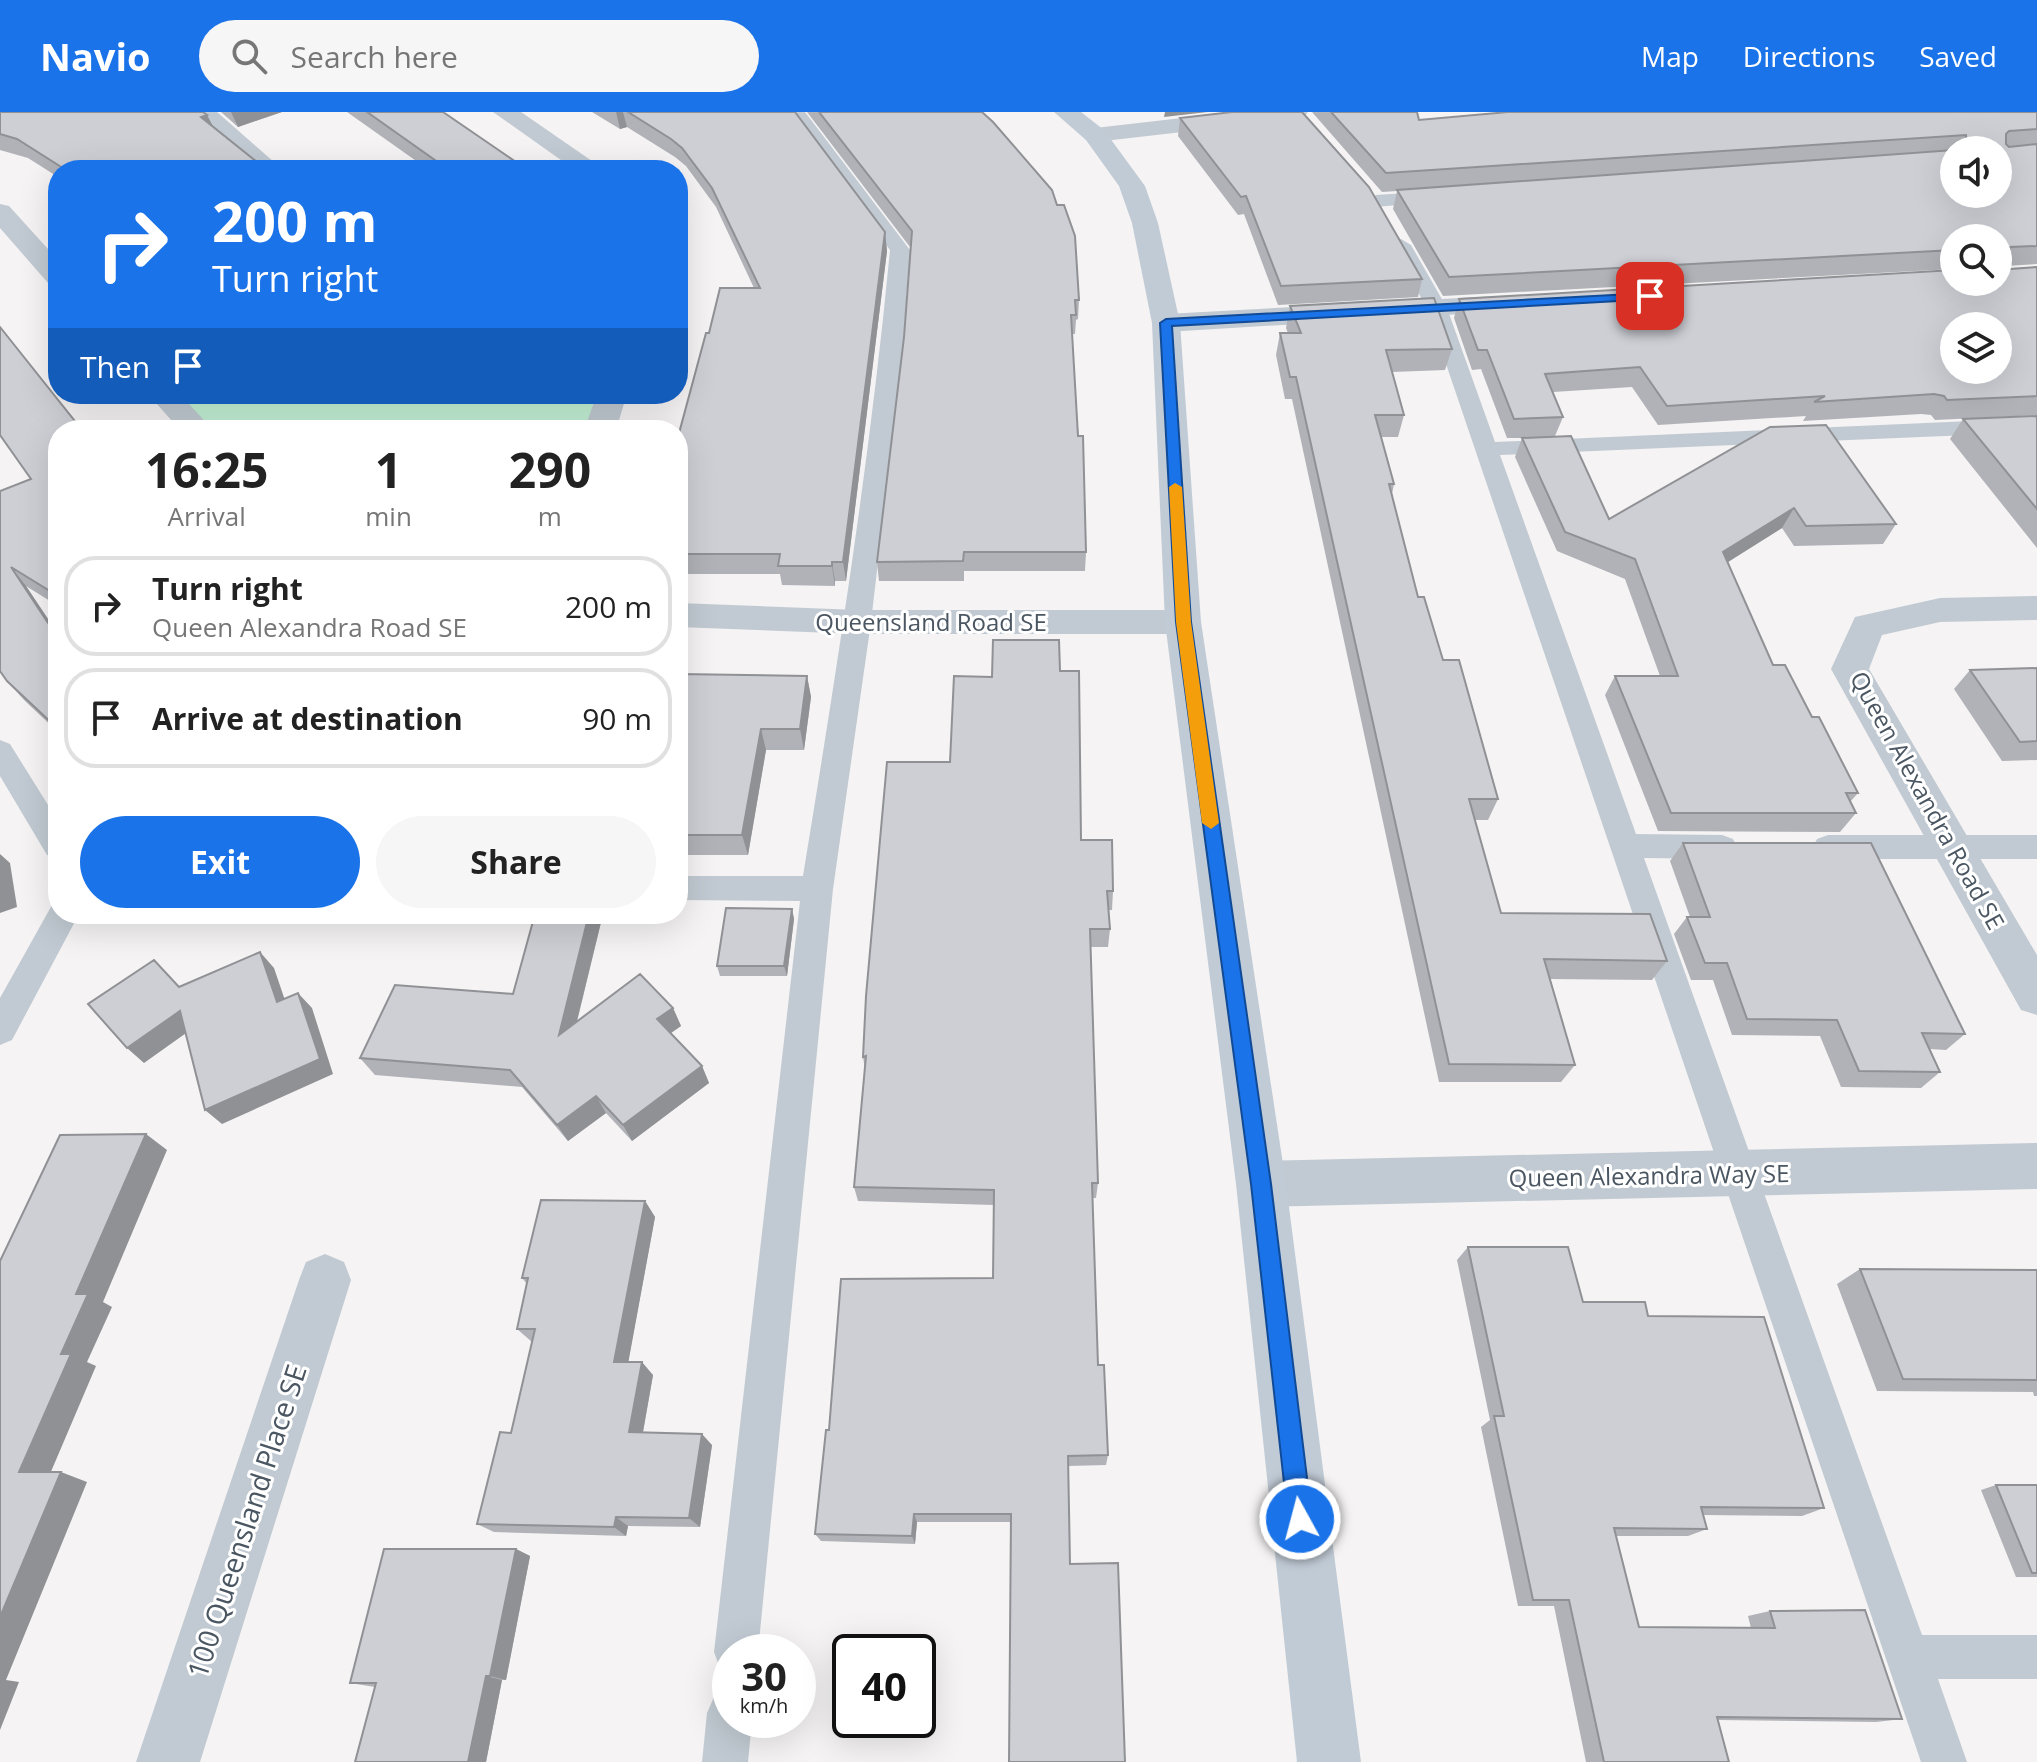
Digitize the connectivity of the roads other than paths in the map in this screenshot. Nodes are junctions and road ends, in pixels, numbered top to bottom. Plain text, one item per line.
1 (198, 112) edge
2 (505, 112) edge
3 (796, 112) edge
4 (1303, 119) edge
5 (1081, 124) edge
6 (262, 160) edge
7 (577, 160) edge
8 (1454, 196) edge
9 (0, 212) edge
10 (48, 266) edge
11 (1547, 302) edge
12 (1437, 308) junction
13 (1166, 323) junction
14 (172, 404) edge
15 (188, 420) edge
16 (2037, 425) edge
17 (1486, 449) junction
18 (2037, 608) edge
19 (688, 615) edge
20 (858, 622) junction
21 (1183, 622) junction
22 (0, 751) edge
23 (48, 830) edge
24 (1624, 846) junction
25 (1749, 847) edge
26 (1796, 847) edge
27 (2037, 847) edge
28 (1952, 848) junction
29 (688, 888) edge
30 (817, 889) junction
31 (58, 924) edge
32 (2037, 996) edge
33 (0, 1030) edge
34 (2037, 1166) edge
35 (1739, 1173) junction
36 (1261, 1184) junction
37 (325, 1280) dead end
38 (738, 1634) edge
39 (1907, 1657) junction
40 (2037, 1657) edge
41 (727, 1738) edge
42 (168, 1762) edge
43 (725, 1762) edge
44 (1329, 1762) edge
45 (1944, 1762) edge

1 - 6 lane
2 - 7 street
3 - 20 lane
4 - 5 street
5 - 13 street
8 - 12 lane
9 - 10 street
11 - 12 street
12 - 13 street
12 - 17 lane
13 - 21 street
14 - 15 street
16 - 17 lane
17 - 24 lane
18 - 28 street, Queen Alexandra Road SE
19 - 20 street, Queensland Road SE
20 - 21 street, Queensland Road SE
20 - 30 lane
21 - 36 street
22 - 23 lane
24 - 25 lane
24 - 35 lane
26 - 28 lane
27 - 28 lane
28 - 32 street, Queen Alexandra Road SE
29 - 30 lane
30 - 38 lane
31 - 33 lane
34 - 35 street, Queen Alexandra Way SE
35 - 36 street, Queen Alexandra Way SE
35 - 39 lane
36 - 44 street
37 - 42 street, 100 Queensland Place SE
39 - 40 lane
39 - 45 lane
41 - 43 lane

